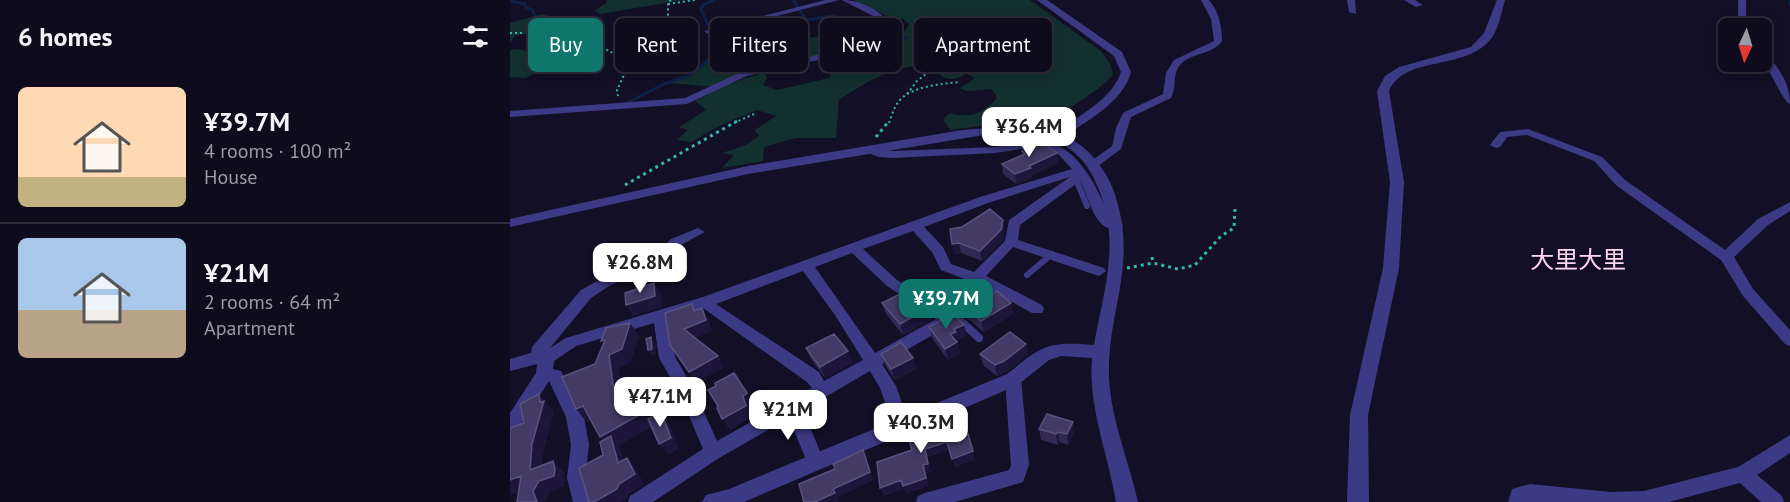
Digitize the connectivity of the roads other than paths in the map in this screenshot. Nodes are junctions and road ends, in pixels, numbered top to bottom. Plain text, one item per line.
1 (835, 0) edge
2 (846, 0) edge
3 (1041, 0) edge
4 (1205, 0) edge
5 (1351, 0) edge
6 (1408, 0) edge
7 (1501, 0) edge
8 (1742, 0) edge
9 (1419, 5) dead end
10 (1353, 12) dead end
11 (763, 18) edge
12 (1742, 18) edge
13 (1772, 66) edge
14 (1790, 100) edge
15 (510, 114) edge
16 (1057, 137) junction
17 (1496, 145) dead end
18 (864, 149) junction
19 (1094, 164) junction
20 (1078, 175) junction
21 (1087, 206) dead end
22 (1790, 206) edge
23 (510, 223) edge
24 (915, 225) junction
25 (1117, 226) junction
26 (698, 232) dead end
27 (1011, 242) junction
28 (855, 249) junction
29 (1052, 254) junction
30 (1726, 257) junction
31 (807, 266) junction
32 (1099, 272) dead end
33 (1027, 275) dead end
34 (976, 278) junction
35 (708, 301) junction
36 (1037, 309) dead end
37 (949, 315) junction
38 (661, 316) junction
39 (979, 338) dead end
40 (1790, 340) edge
41 (1102, 352) junction
42 (510, 356) edge
43 (541, 360) junction
44 (871, 363) junction
45 (510, 365) edge
46 (1013, 379) junction
47 (822, 391) junction
48 (793, 407) junction
49 (901, 426) junction
50 (510, 427) edge
51 (1790, 443) edge
52 (713, 452) junction
53 (816, 461) junction
54 (1743, 474) junction
55 (724, 501) edge
56 (1645, 501) edge
57 (582, 502) edge
58 (637, 502) edge
59 (925, 502) edge
60 (1127, 502) edge
61 (1358, 502) edge
62 (1517, 502) edge
63 (1775, 502) edge

1 - 11 street
2 - 15 street
3 - 16 street
4 - 19 street
5 - 10 street
6 - 9 street
7 - 61 street
8 - 12 street
13 - 14 street
16 - 18 street
16 - 19 street
17 - 30 street
18 - 20 street
18 - 23 street
19 - 25 street
20 - 21 lane
20 - 24 street
20 - 25 street
20 - 27 street
22 - 30 street
24 - 28 street
24 - 34 street
25 - 41 street
26 - 43 street
27 - 29 street
27 - 34 street
28 - 31 street
28 - 37 street
29 - 32 street
29 - 33 lane
30 - 40 street
31 - 35 street
31 - 44 street
34 - 36 street
34 - 37 street
35 - 38 street
35 - 47 street
37 - 39 lane
37 - 44 street
38 - 43 street
38 - 52 street
41 - 46 street
41 - 60 street
42 - 43 street
43 - 45 street
43 - 50 street
43 - 57 street
44 - 47 street
44 - 49 street
46 - 49 street
46 - 59 street
47 - 48 street
48 - 52 street
48 - 53 street
49 - 53 street
51 - 54 street
52 - 58 street
53 - 55 street
54 - 56 street
54 - 63 street
56 - 62 street

